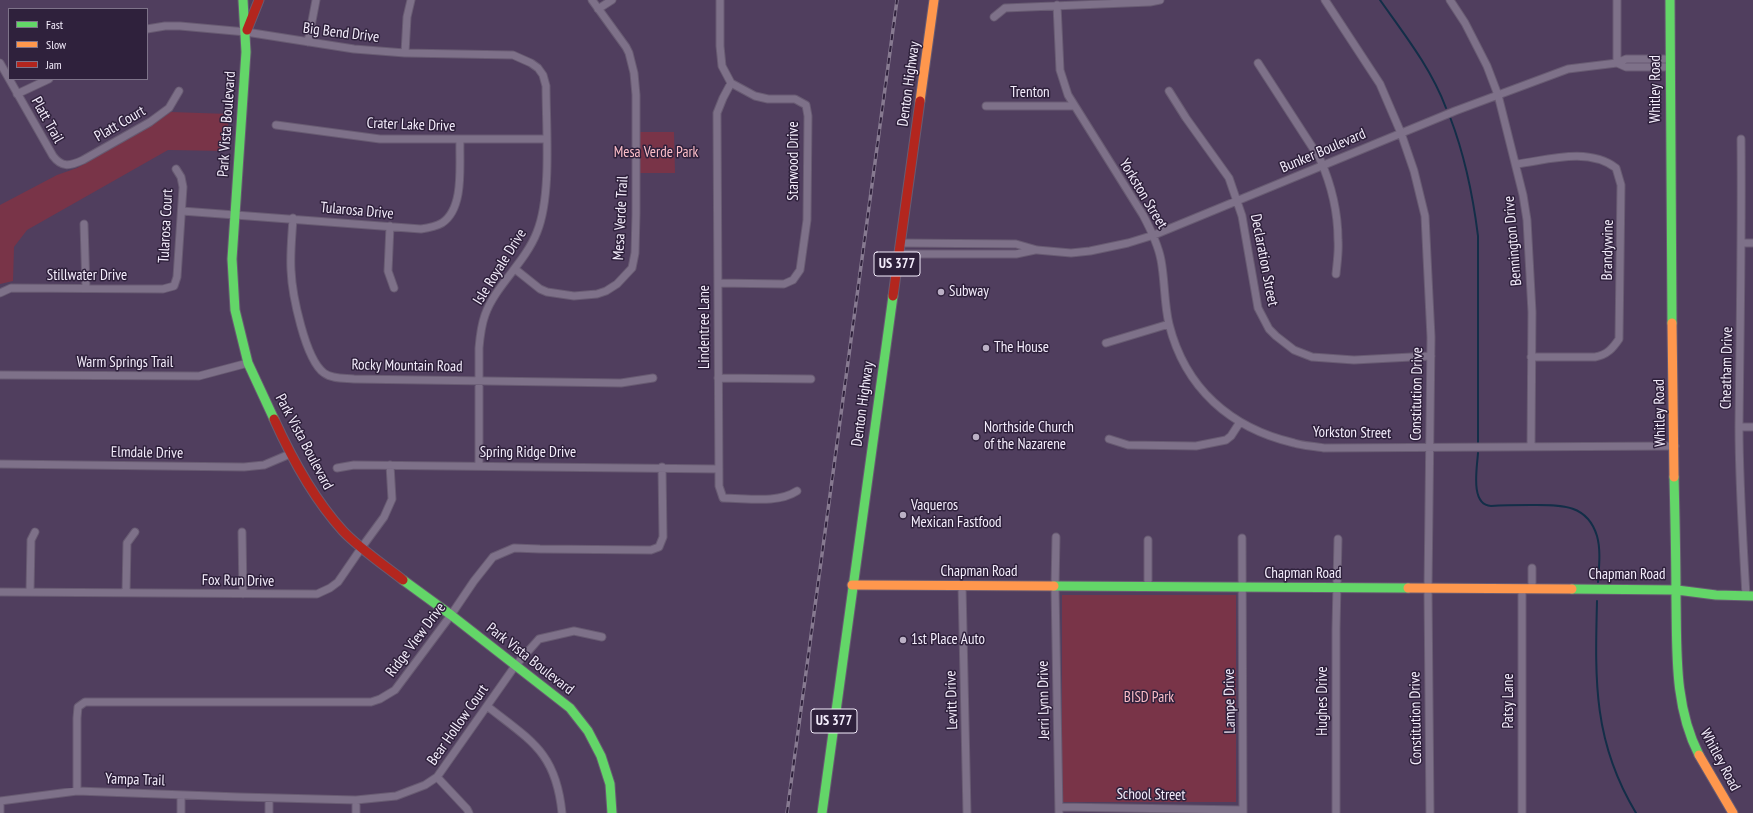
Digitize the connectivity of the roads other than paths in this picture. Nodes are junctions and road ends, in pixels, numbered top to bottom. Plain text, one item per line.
1 (243, 0) edge
2 (259, 0) edge
3 (316, 0) edge
4 (411, 0) edge
5 (592, 0) edge
6 (612, 0) edge
7 (720, 0) edge
8 (934, 0) edge
9 (1160, 0) edge
10 (1325, 0) edge
11 (1450, 0) edge
12 (1617, 0) edge
13 (1670, 0) edge
14 (1057, 5) junction
15 (598, 8) junction
16 (994, 17) dead end
17 (148, 29) edge
18 (246, 32) junction
19 (308, 42) junction
20 (405, 53) junction
21 (0, 63) edge
22 (531, 63) joint
23 (1258, 63) dead end
24 (1617, 63) junction
25 (1670, 63) junction
26 (8, 78) edge
27 (9, 80) edge
28 (47, 80) edge
29 (731, 83) junction
30 (179, 91) dead end
31 (1169, 91) dead end
32 (17, 94) junction
33 (1498, 95) junction
34 (986, 106) dead end
35 (1074, 106) junction
36 (276, 125) dead end
37 (1401, 133) junction
38 (546, 139) junction
39 (1741, 139) dead end
40 (460, 140) junction
41 (1517, 164) junction
42 (1323, 165) junction
43 (64, 166) joint
44 (176, 169) dead end
45 (1238, 200) junction
46 (182, 211) junction
47 (235, 215) junction
48 (293, 218) junction
49 (84, 224) dead end
50 (390, 226) junction
51 (1154, 236) junction
52 (900, 243) junction
53 (1742, 243) junction
54 (1753, 243) edge
55 (972, 244) junction
56 (1037, 250) junction
57 (899, 254) junction
58 (972, 254) junction
59 (515, 269) junction
60 (1336, 274) dead end
61 (718, 283) junction
62 (174, 286) joint
63 (86, 288) junction
64 (394, 288) dead end
65 (0, 293) edge
66 (1169, 324) junction
67 (1106, 343) dead end
68 (1431, 356) junction
69 (1531, 357) junction
70 (248, 364) junction
71 (0, 375) edge
72 (653, 378) dead end
73 (718, 378) junction
74 (811, 379) dead end
75 (479, 380) junction
76 (1240, 422) junction
77 (1739, 427) junction
78 (1753, 427) edge
79 (1109, 439) dead end
80 (1430, 446) junction
81 (1675, 446) junction
82 (1531, 447) junction
83 (290, 454) junction
84 (0, 464) edge
85 (390, 465) junction
86 (479, 466) junction
87 (662, 467) junction
88 (337, 468) dead end
89 (719, 469) junction
90 (798, 491) dead end
91 (35, 532) dead end
92 (135, 532) dead end
93 (242, 532) dead end
94 (1056, 537) dead end
95 (1242, 538) dead end
96 (1338, 539) dead end
97 (1148, 540) dead end
98 (362, 547) junction
99 (1532, 568) dead end
100 (852, 585) junction
101 (962, 586) junction
102 (1055, 587) junction
103 (1148, 587) junction
104 (1243, 588) junction
105 (1337, 588) junction
106 (1428, 589) junction
107 (1522, 589) junction
108 (1532, 589) junction
109 (1677, 590) junction
110 (0, 592) edge
111 (30, 592) junction
112 (126, 593) junction
113 (243, 594) junction
114 (1750, 596) edge
115 (452, 615) junction
116 (602, 637) dead end
117 (515, 666) junction
118 (487, 706) junction
119 (437, 776) junction
120 (77, 791) junction
121 (180, 795) junction
122 (269, 798) junction
123 (347, 800) joint
124 (356, 800) junction
125 (0, 801) edge
126 (1059, 810) edge
127 (1151, 811) edge
128 (1243, 812) edge
129 (0, 813) edge
130 (181, 813) edge
131 (269, 813) edge
132 (356, 813) edge
133 (469, 813) edge
134 (562, 813) edge
135 (612, 813) edge
136 (822, 813) edge
137 (967, 813) edge
138 (1336, 813) edge
139 (1430, 813) edge
140 (1522, 813) edge
141 (1733, 813) edge

1 - 18 street, Park Vista Boulevard
2 - 18 street, Park Vista Boulevard
3 - 19 street
4 - 20 street
5 - 15 street, Mesa Verde Trail
6 - 15 street
7 - 29 street
8 - 52 street, Denton Highway / US 377
9 - 14 street
10 - 37 street, Constitution Drive
11 - 33 street, Bennington Drive
12 - 24 street
13 - 25 street, Whitley Road
14 - 16 street
14 - 35 street, Yorkston Street
15 - 59 street, Mesa Verde Trail
17 - 18 street, Big Bend Drive
18 - 19 street, Big Bend Drive
18 - 47 street, Park Vista Boulevard
19 - 20 street, Big Bend Drive
20 - 22 street, Big Bend Drive
21 - 26 street, Platt Trail
22 - 38 street, Isle Royale Drive
23 - 42 street
24 - 25 street, Bunker Boulevard
24 - 33 street, Bunker Boulevard
25 - 81 street, Whitley Road
27 - 32 street, Platt Trail
28 - 32 street
29 - 61 street, Lindentree Lane
29 - 61 street, Starwood Drive
30 - 43 street, Platt Court
31 - 45 street, Declaration Street
32 - 43 street, Platt Trail
33 - 37 street, Bunker Boulevard
33 - 41 street, Bennington Drive
34 - 35 street, Trenton
35 - 51 street, Yorkston Street
36 - 40 street, Crater Lake Drive
37 - 42 street, Bunker Boulevard
37 - 68 street, Constitution Drive
38 - 40 street, Crater Lake Drive
38 - 59 street, Isle Royale Drive
39 - 53 street, Cheatham Drive
40 - 50 street, Tularosa Drive
41 - 69 street, Bennington Drive
41 - 69 street, Brandywine
42 - 45 street, Bunker Boulevard
42 - 60 street
44 - 46 street, Tularosa Court
45 - 51 street, Bunker Boulevard
45 - 68 street, Declaration Street
46 - 47 street, Tularosa Drive
46 - 62 street, Tularosa Court
47 - 48 street, Tularosa Drive
47 - 70 street, Park Vista Boulevard
48 - 50 street, Tularosa Drive
48 - 75 street, Rocky Mountain Road
49 - 63 street
50 - 64 street
51 - 56 street, Bunker Boulevard
51 - 66 street, Yorkston Street
52 - 55 street, Bunker Boulevard
52 - 57 street, Denton Highway / US 377
53 - 54 street
53 - 77 street, Cheatham Drive
55 - 56 street, Bunker Boulevard
55 - 58 street
56 - 58 street, Bunker Boulevard
57 - 58 street, Bunker Boulevard
57 - 100 street, Denton Highway / US 377
59 - 75 street, Isle Royale Drive
61 - 73 street, Lindentree Lane
62 - 63 street, Stillwater Drive
63 - 65 street, Stillwater Drive
66 - 67 street
66 - 76 street, Yorkston Street
68 - 80 street, Constitution Drive
69 - 82 street, Bennington Drive
70 - 71 street, Warm Springs Trail
70 - 83 street, Park Vista Boulevard
72 - 75 street, Rocky Mountain Road
73 - 74 street
73 - 89 street, Lindentree Lane
75 - 86 street, Isle Royale Drive
76 - 79 street
76 - 80 street, Yorkston Street
77 - 78 street
77 - 114 street, Cheatham Drive
80 - 82 street, Yorkston Street
80 - 106 street, Constitution Drive
81 - 82 street, Yorkston Street
81 - 109 street, Whitley Road
83 - 84 street, Elmdale Drive
83 - 98 street, Park Vista Boulevard
85 - 86 street, Spring Ridge Drive
85 - 88 street, Spring Ridge Drive
85 - 98 street, Fox Run Drive
86 - 87 street, Spring Ridge Drive
87 - 89 street, Spring Ridge Drive
87 - 115 street, Ridge View Drive
89 - 90 street, Lindentree Lane
91 - 111 street
92 - 112 street
93 - 113 street
94 - 102 street, Jerri Lynn Drive
95 - 104 street, Lampe Drive
96 - 105 street, Hughes Drive
97 - 103 street
98 - 113 street, Fox Run Drive
98 - 115 street, Park Vista Boulevard
99 - 108 street
100 - 101 street, Chapman Road
100 - 136 street, Denton Highway / US 377
101 - 102 street, Chapman Road
101 - 137 street, Levitt Drive
102 - 103 street, Chapman Road
102 - 126 street, Jerri Lynn Drive
103 - 104 street, Chapman Road
104 - 105 street, Chapman Road
104 - 128 street, Lampe Drive
105 - 106 street, Chapman Road
105 - 138 street, Hughes Drive
106 - 107 street, Chapman Road
106 - 139 street, Constitution Drive
107 - 108 street, Chapman Road
107 - 140 street, Patsy Lane
108 - 109 street, Chapman Road
109 - 114 street, Chapman Road
109 - 141 street, Whitley Road
110 - 111 street, Fox Run Drive
111 - 112 street, Fox Run Drive
112 - 113 street, Fox Run Drive
115 - 117 street, Park Vista Boulevard
115 - 120 street, Ridge View Drive
116 - 117 street, Bear Hollow Court
117 - 118 street, Bear Hollow Court
117 - 135 street, Park Vista Boulevard
118 - 119 street, Bear Hollow Court
118 - 134 street
119 - 124 street, Bear Hollow Court
119 - 133 street
120 - 121 street, Yampa Trail
120 - 125 street, Yampa Trail
121 - 122 street, Yampa Trail
121 - 130 street
122 - 123 street, Yampa Trail
122 - 131 street
123 - 124 street, Bear Hollow Court
124 - 132 street
125 - 129 street
126 - 127 street, School Street
127 - 128 street, School Street

